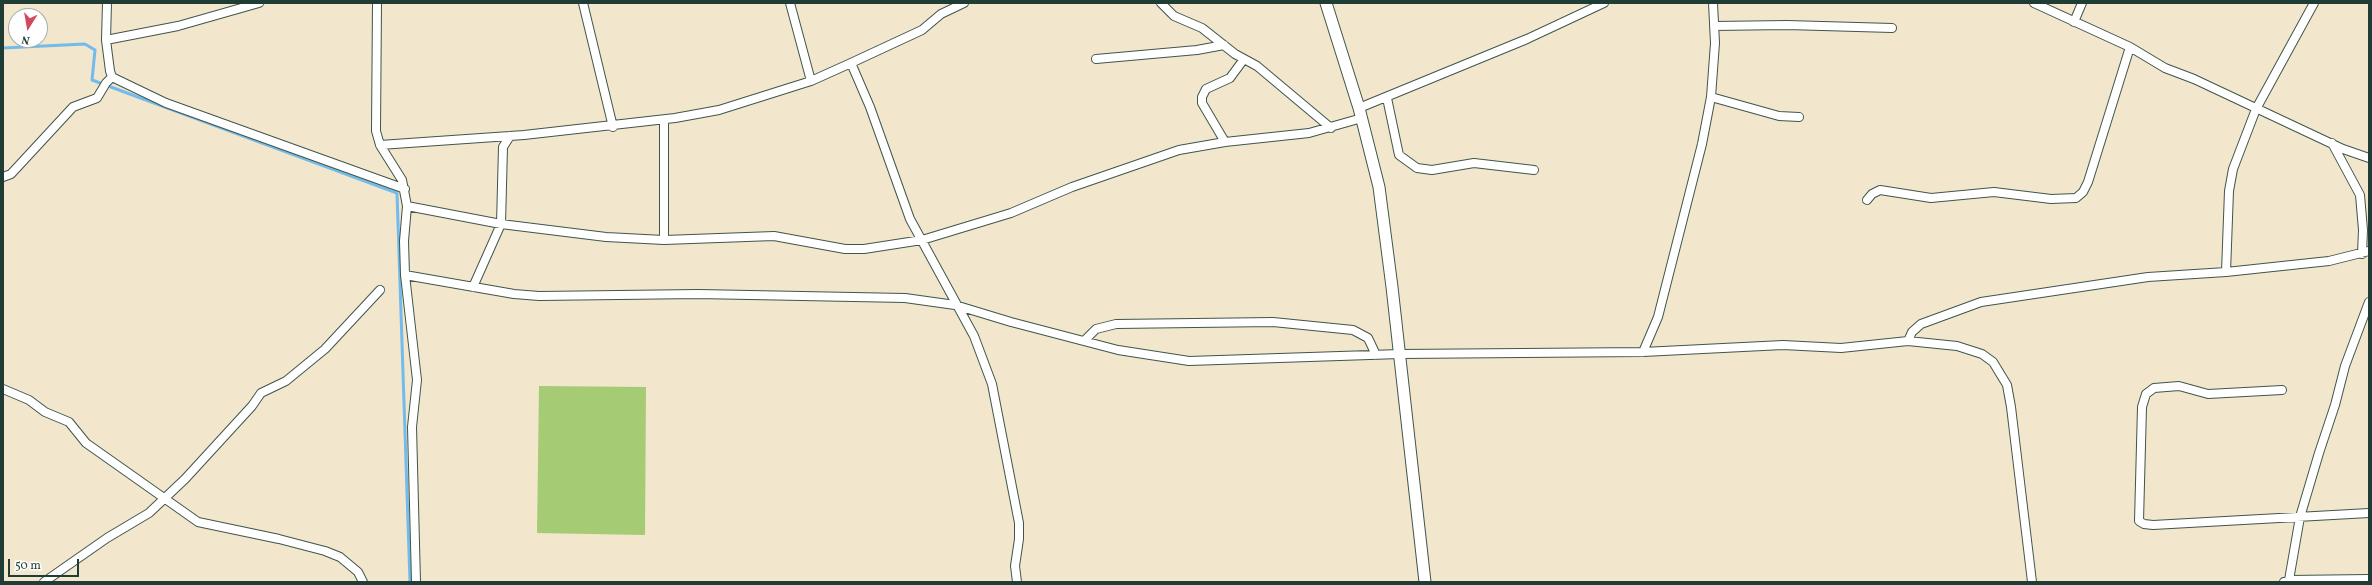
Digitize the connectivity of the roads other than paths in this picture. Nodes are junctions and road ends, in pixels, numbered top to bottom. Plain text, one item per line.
1 (106, 3) edge
2 (259, 3) edge
3 (378, 3) edge
4 (583, 3) edge
5 (790, 3) edge
6 (964, 3) edge
7 (1161, 3) edge
8 (1326, 3) edge
9 (1604, 3) edge
10 (1713, 3) edge
11 (2034, 3) edge
12 (2082, 3) edge
13 (2314, 3) edge
14 (2074, 22) junction
15 (1714, 26) junction
16 (1892, 28) dead end
17 (106, 40) junction
18 (1224, 45) junction
19 (2130, 46) junction
20 (1096, 59) dead end
21 (1244, 59) junction
22 (851, 63) junction
23 (112, 77) junction
24 (811, 81) junction
25 (1387, 98) junction
26 (1711, 98) junction
27 (2256, 109) junction
28 (1360, 113) junction
29 (1800, 118) dead end
30 (664, 120) junction
31 (613, 127) junction
32 (1331, 128) junction
33 (510, 136) junction
34 (1225, 142) junction
35 (2332, 143) junction
36 (380, 145) junction
37 (2369, 158) edge
38 (1534, 170) dead end
39 (3, 178) edge
40 (404, 189) junction
41 (1867, 200) dead end
42 (407, 206) junction
43 (501, 224) junction
44 (664, 240) junction
45 (922, 240) junction
46 (2366, 253) edge
47 (2226, 272) junction
48 (405, 275) junction
49 (473, 287) junction
50 (380, 290) dead end
51 (2369, 302) edge
52 (955, 304) junction
53 (1085, 340) junction
54 (1908, 341) junction
55 (1643, 352) junction
56 (1400, 354) junction
57 (1376, 355) junction
58 (3, 389) edge
59 (2282, 390) dead end
60 (164, 499) junction
61 (2369, 513) edge
62 (2300, 517) junction
63 (2369, 579) edge
64 (2286, 581) edge
65 (2300, 581) edge
66 (44, 582) edge
67 (363, 582) edge
68 (416, 582) edge
69 (1017, 582) edge
70 (1425, 582) edge
71 (2032, 582) edge

1 - 17 street
2 - 17 street
3 - 36 street
4 - 31 street
5 - 24 street
6 - 22 street
7 - 18 street
8 - 28 street
9 - 25 street
10 - 15 street
11 - 14 street
12 - 14 street
13 - 27 street
14 - 19 street
15 - 16 street
15 - 26 street
17 - 23 street
18 - 20 street
18 - 21 street
19 - 27 street
19 - 41 street
21 - 32 street
21 - 34 street
22 - 24 street
22 - 45 street
23 - 39 street
23 - 40 street
24 - 30 street
25 - 28 street
25 - 38 street
26 - 29 street
26 - 55 street
27 - 35 street
27 - 47 street
28 - 32 street
28 - 56 street
30 - 31 street
30 - 44 street
31 - 33 street
32 - 34 street
33 - 36 street
33 - 43 street
34 - 45 street
35 - 37 street
35 - 46 street
36 - 40 street
40 - 42 street
42 - 43 street
42 - 48 street
43 - 44 street
43 - 49 street
44 - 45 street
45 - 52 street
46 - 47 street
47 - 54 street
48 - 49 street
48 - 68 street
49 - 52 street
50 - 60 street
51 - 62 street
52 - 53 street
52 - 69 street
53 - 57 street
53 - 57 street
54 - 55 street
54 - 71 street
55 - 56 street
56 - 57 street
56 - 70 street
58 - 60 street
59 - 62 street
60 - 66 street
60 - 67 street
61 - 62 street
62 - 64 street
63 - 65 street
64 - 65 street

